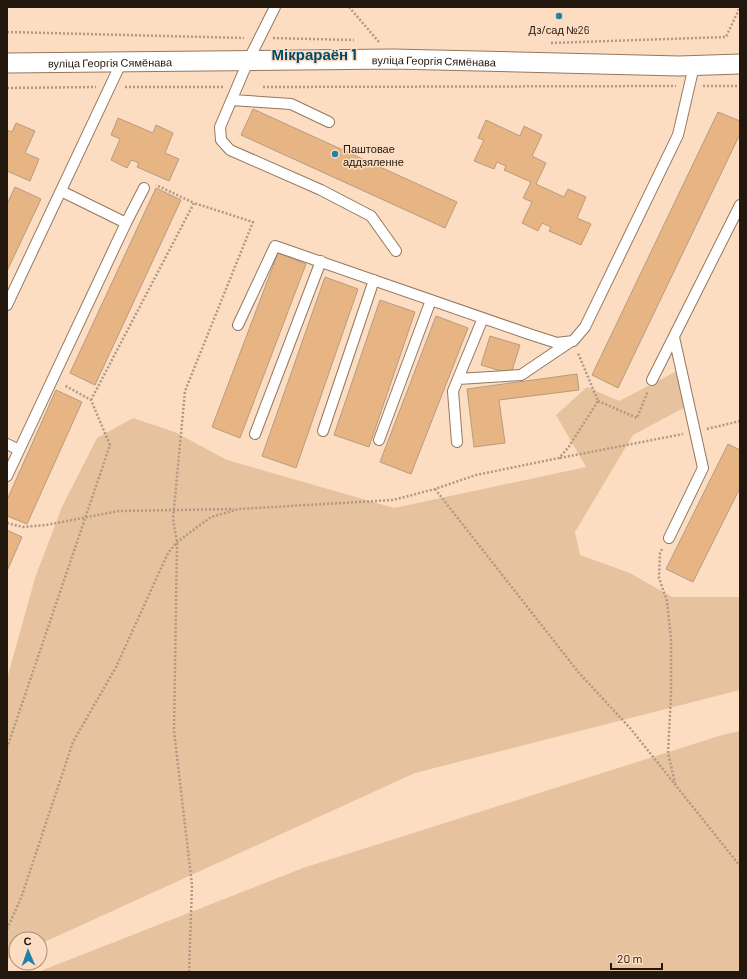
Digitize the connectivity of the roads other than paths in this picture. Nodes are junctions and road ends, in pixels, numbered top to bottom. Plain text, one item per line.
1 (275, 7) edge
2 (249, 59) junction
3 (122, 61) junction
4 (7, 63) edge
5 (740, 64) edge
6 (694, 66) junction
7 (232, 100) junction
8 (329, 122) dead end
9 (144, 188) road end
10 (61, 191) junction
11 (740, 205) edge
12 (126, 223) junction
13 (396, 251) dead end
14 (321, 261) junction
15 (374, 280) junction
16 (431, 300) junction
17 (7, 305) edge
18 (483, 318) junction
19 (238, 325) dead end
20 (674, 337) junction
21 (573, 340) junction
22 (458, 379) junction
23 (652, 380) road end
24 (323, 431) dead end
25 (255, 434) dead end
26 (379, 440) dead end
27 (457, 442) dead end
28 (7, 444) edge
29 (20, 450) junction
30 (7, 476) edge
31 (669, 538) road end

1 - 2 lane
2 - 3 street, вуліца Георгія Сямёнава
2 - 6 street, вуліца Георгія Сямёнава
2 - 7 lane
3 - 4 street, вуліца Георгія Сямёнава
3 - 10 lane
5 - 6 street, вуліца Георгія Сямёнава
6 - 21 lane
7 - 8 lane
7 - 13 lane
9 - 12 lane
10 - 12 lane
10 - 17 lane
11 - 20 lane
12 - 29 lane
14 - 15 lane
14 - 19 lane
14 - 25 lane
15 - 16 lane
15 - 24 lane
16 - 18 lane
16 - 26 lane
18 - 21 lane
18 - 22 lane
20 - 23 lane
20 - 31 lane
21 - 22 lane
22 - 27 lane
28 - 29 lane
29 - 30 lane

